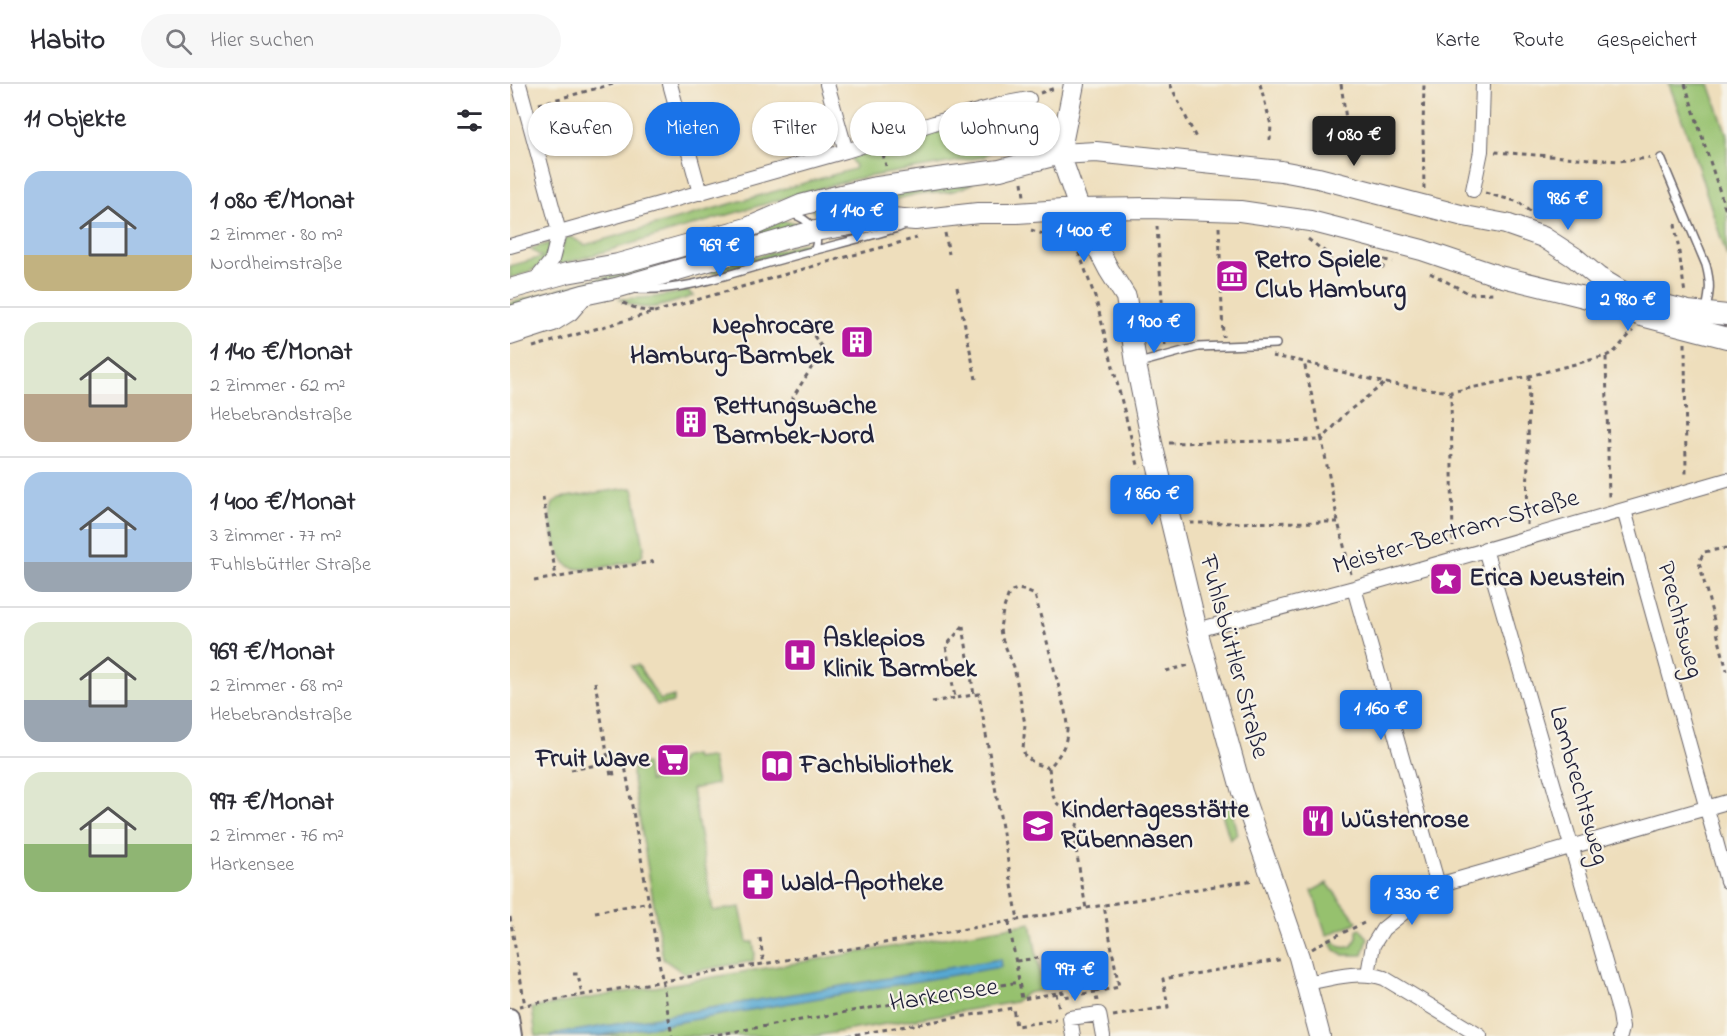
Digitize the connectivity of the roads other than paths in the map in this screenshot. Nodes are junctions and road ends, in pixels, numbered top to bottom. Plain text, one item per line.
1 (519, 84) edge
2 (670, 84) edge
3 (827, 84) edge
4 (1074, 84) edge
5 (1483, 84) edge
6 (1029, 99) dead end
7 (846, 152) junction
8 (1060, 154) junction
9 (1053, 156) edge
10 (1661, 158) road end
11 (1473, 190) dead end
12 (700, 193) junction
13 (1078, 209) junction
14 (782, 213) junction
15 (559, 232) junction
16 (815, 240) junction
17 (510, 246) edge
18 (532, 283) junction
19 (510, 289) edge
20 (583, 296) junction
21 (1705, 313) junction
22 (1727, 315) edge
23 (510, 316) edge
24 (510, 335) edge
25 (1727, 338) edge
26 (1275, 344) dead end
27 (1136, 364) junction
28 (1727, 480) edge
29 (1624, 510) junction
30 (1485, 549) junction
31 (1354, 588) junction
32 (1197, 630) junction
33 (1727, 802) edge
34 (1706, 808) junction
35 (1571, 847) junction
36 (1727, 881) edge
37 (1438, 885) junction
38 (1368, 974) junction
39 (1307, 983) junction
40 (510, 1017) edge
41 (513, 1036) edge
42 (1073, 1036) edge
43 (1103, 1036) edge
44 (1320, 1036) edge
45 (1480, 1036) edge
46 (1620, 1036) edge

1 - 15 street
2 - 12 street
3 - 7 street
4 - 8 main road, Fuhlsbüttler Straße
5 - 11 street
6 - 7 street
7 - 12 street
8 - 13 main road, Fuhlsbüttler Straße
8 - 21 main road
9 - 14 main road
10 - 21 lane
12 - 15 street
13 - 16 main road
13 - 25 main road
13 - 27 main road, Fuhlsbüttler Straße
14 - 16 lane
14 - 18 main road
15 - 17 street
15 - 18 street
16 - 20 main road
18 - 19 main road
20 - 23 main road
20 - 24 main road
21 - 22 main road
26 - 27 lane
27 - 32 main road, Fuhlsbüttler Straße
28 - 29 street, Meister-Bertram-Straße
29 - 30 street, Meister-Bertram-Straße
29 - 34 street, Prechtsweg
30 - 31 street, Meister-Bertram-Straße
30 - 35 street, Lambrechtsweg
31 - 32 street, Meister-Bertram-Straße
31 - 37 street
32 - 39 main road, Fuhlsbüttler Straße
33 - 34 street
34 - 35 street
34 - 36 street, Prechtsweg
35 - 37 street
35 - 46 street, Lambrechtsweg
37 - 38 street
38 - 39 street
38 - 45 street
39 - 44 main road, Fuhlsbüttler Straße
40 - 41 street
42 - 43 street

